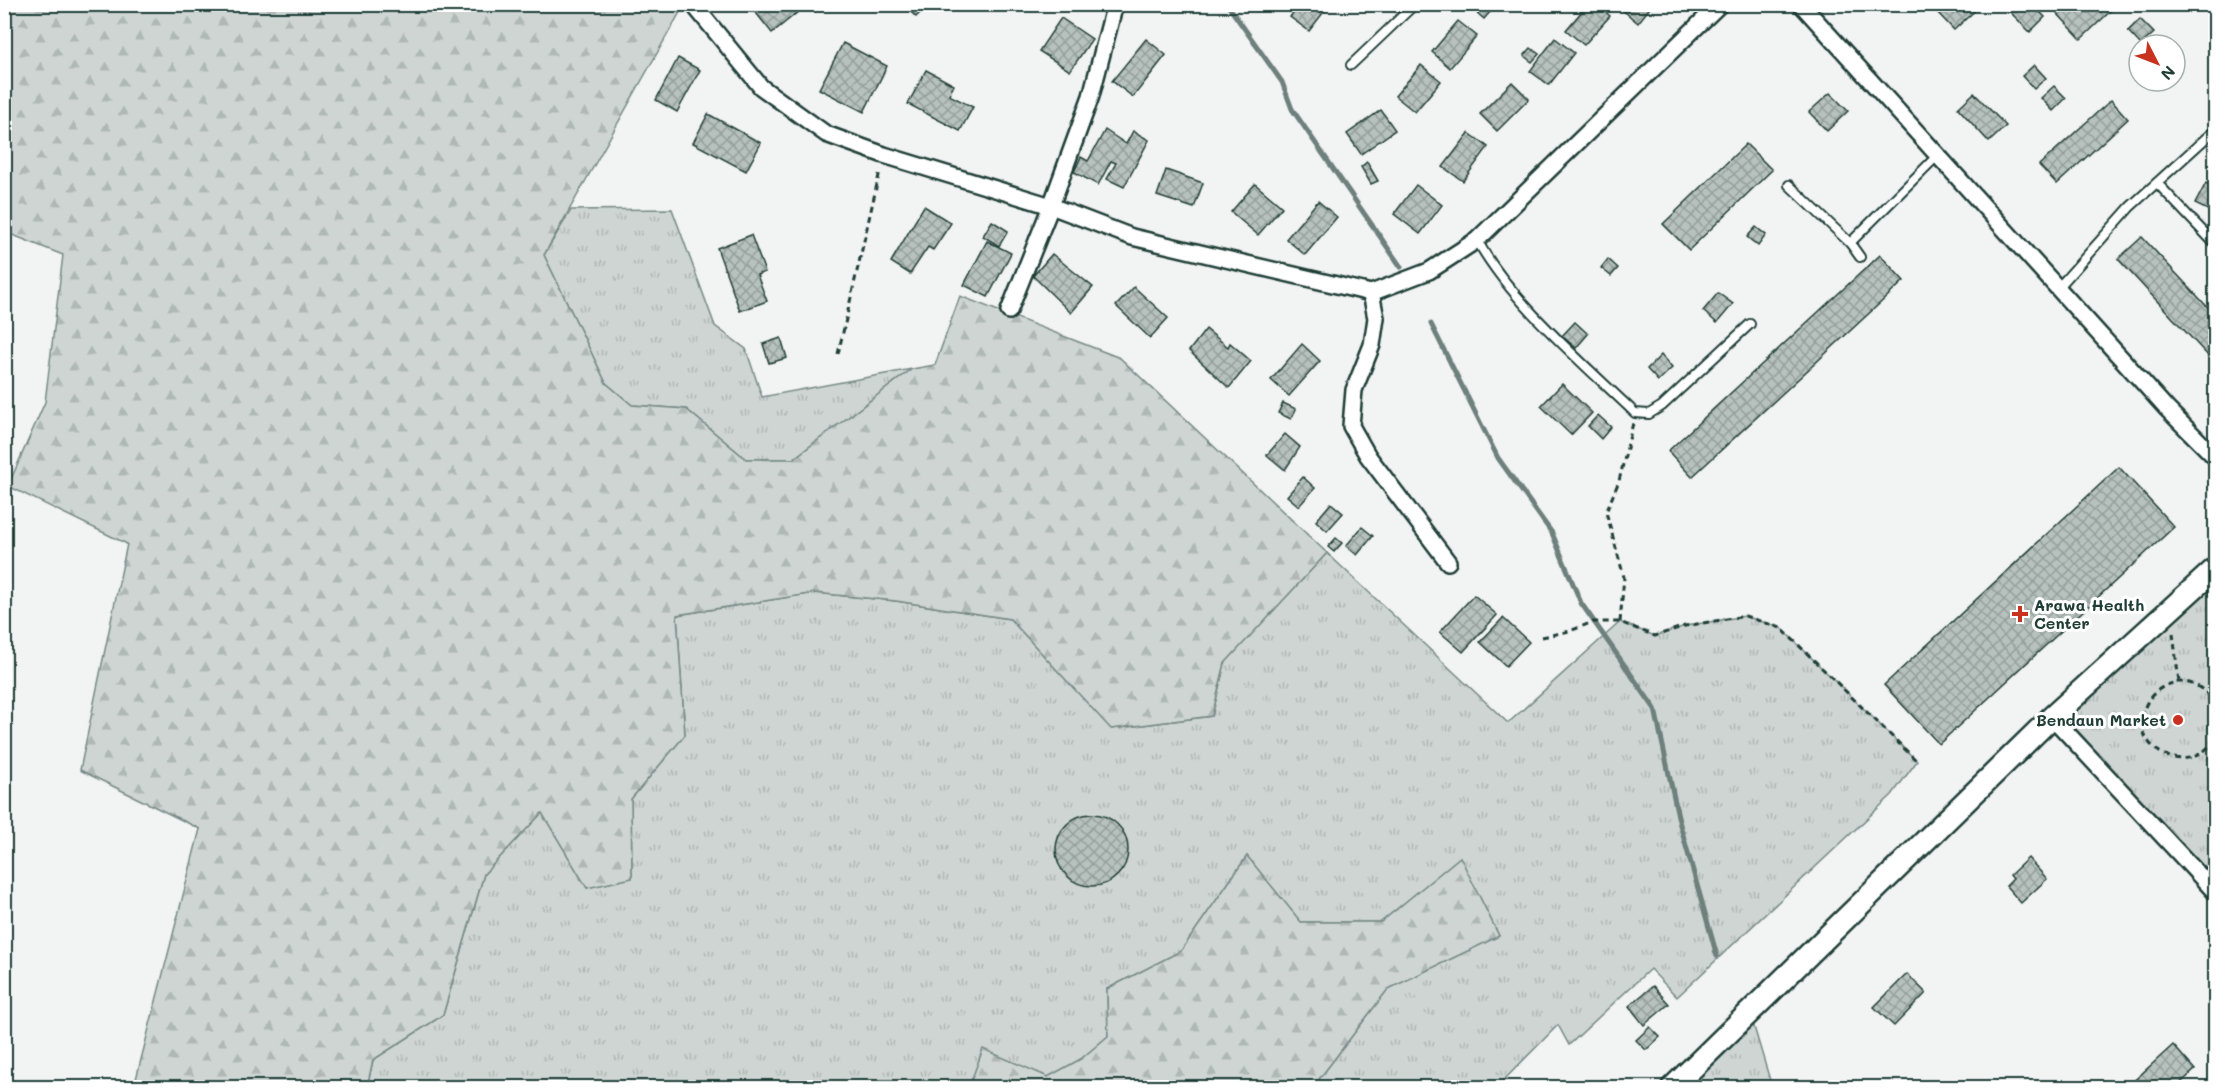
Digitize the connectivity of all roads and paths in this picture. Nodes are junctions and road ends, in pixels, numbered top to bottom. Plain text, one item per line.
1 (693, 4) edge
2 (1115, 4) edge
3 (1415, 4) edge
4 (1720, 4) edge
5 (1801, 4) edge
6 (1351, 65) dead end
7 (2216, 129) edge
8 (884, 155) junction
9 (1938, 155) junction
10 (2157, 183) junction
11 (1789, 184) dead end
12 (1051, 206) junction
13 (1477, 240) junction
14 (1850, 243) junction
15 (2216, 245) edge
16 (1860, 257) dead end
17 (2058, 288) junction
18 (1371, 293) junction
19 (1009, 311) dead end
20 (1750, 324) dead end
21 (838, 354) dead end
22 (1635, 413) junction
23 (2216, 458) edge
24 (1448, 562) dead end
25 (2216, 568) edge
26 (2170, 609) junction
27 (1620, 622) junction
28 (1542, 637) dead end
29 (2179, 682) junction
30 (2216, 705) edge
31 (2052, 717) junction
32 (2216, 736) edge
33 (1917, 761) dead end
34 (2216, 893) edge
35 (1672, 1088) edge

1 - 8 street
2 - 12 street
3 - 6 lane
4 - 13 street
5 - 9 street
7 - 10 lane
8 - 12 street
8 - 21 path
9 - 14 lane
9 - 17 street
10 - 15 lane
10 - 17 lane
11 - 14 lane
12 - 18 street
12 - 19 street
13 - 18 street
13 - 22 lane
14 - 16 lane
17 - 23 street
18 - 24 street
20 - 22 lane
22 - 27 path
25 - 26 street
26 - 29 path
26 - 31 street
27 - 28 path
27 - 33 path
29 - 30 path
29 - 32 path
31 - 34 street
31 - 35 street

